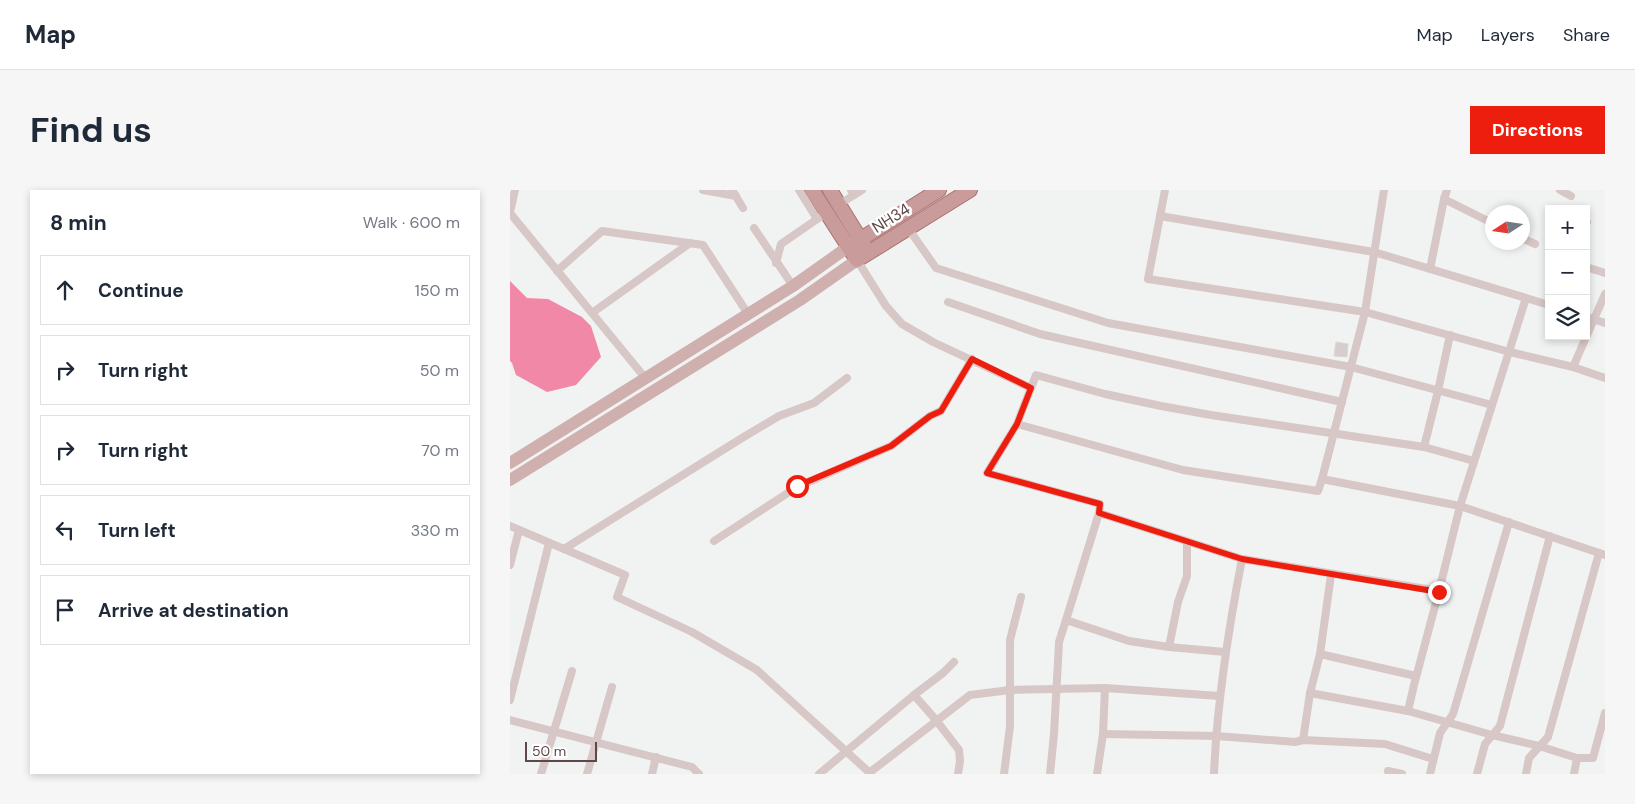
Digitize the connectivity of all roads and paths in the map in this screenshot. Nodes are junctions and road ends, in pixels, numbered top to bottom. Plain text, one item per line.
1 (515, 190) edge
2 (703, 190) edge
3 (798, 190) edge
4 (812, 190) edge
5 (830, 190) edge
6 (862, 190) edge
7 (938, 190) edge
8 (970, 190) edge
9 (1165, 190) edge
10 (1384, 190) edge
11 (1447, 190) edge
12 (1560, 190) edge
13 (852, 192) edge
14 (734, 193) edge
15 (1572, 196) dead end
16 (1444, 199) junction
17 (840, 204) junction
18 (743, 208) dead end
19 (510, 212) edge
20 (822, 216) junction
21 (1160, 216) junction
22 (1485, 220) edge
23 (754, 228) dead end
24 (908, 228) junction
25 (1530, 242) edge
26 (690, 243) junction
27 (854, 244) junction
28 (1534, 244) dead end
29 (1374, 252) junction
30 (863, 256) junction
31 (776, 263) junction
32 (1590, 268) edge
33 (1430, 269) junction
34 (558, 271) junction
35 (1605, 273) edge
36 (793, 286) junction
37 (1605, 294) edge
38 (1526, 298) junction
39 (948, 302) dead end
40 (1545, 304) edge
41 (1365, 312) junction
42 (592, 313) junction
43 (748, 314) junction
44 (1590, 318) edge
45 (1605, 323) edge
46 (1450, 335) junction
47 (1583, 340) edge
48 (1510, 352) junction
49 (972, 359) junction
50 (1351, 367) junction
51 (1574, 368) junction
52 (847, 378) dead end
53 (1605, 378) edge
54 (646, 379) junction
55 (1031, 388) junction
56 (1438, 391) junction
57 (1342, 402) junction
58 (1492, 405) junction
59 (1017, 424) junction
60 (1334, 433) junction
61 (1424, 447) junction
62 (1474, 461) junction
63 (510, 463) edge
64 (1322, 479) junction
65 (510, 480) edge
66 (1460, 506) junction
67 (1099, 513) junction
68 (1509, 522) junction
69 (510, 526) edge
70 (519, 530) junction
71 (1550, 536) junction
72 (714, 541) dead end
73 (1187, 542) junction
74 (550, 543) junction
75 (564, 549) junction
76 (1602, 554) edge
77 (1242, 559) junction
78 (510, 566) edge
79 (1331, 575) junction
80 (1439, 592) junction
81 (1021, 597) dead end
82 (1066, 620) junction
83 (1169, 648) junction
84 (1225, 652) junction
85 (1320, 654) junction
86 (954, 662) dead end
87 (572, 671) dead end
88 (1416, 676) junction
89 (612, 687) dead end
90 (1056, 688) junction
91 (1105, 688) junction
92 (1010, 690) junction
93 (1310, 693) junction
94 (914, 695) junction
95 (1220, 696) junction
96 (510, 700) edge
97 (1408, 711) junction
98 (1605, 713) edge
99 (510, 720) edge
100 (936, 720) junction
101 (1447, 722) junction
102 (554, 731) junction
103 (1103, 734) junction
104 (1492, 735) junction
105 (1216, 736) junction
106 (1303, 740) junction
107 (596, 742) junction
108 (1539, 746) junction
109 (845, 751) junction
110 (656, 758) junction
111 (1577, 758) junction
112 (1433, 759) junction
113 (1388, 772) dead end
114 (541, 774) edge
115 (587, 774) edge
116 (652, 774) edge
117 (700, 774) edge
118 (819, 774) edge
119 (870, 774) edge
120 (958, 774) edge
121 (1004, 774) edge
122 (1050, 774) edge
123 (1097, 774) edge
124 (1102, 774) edge
125 (1214, 774) edge
126 (1402, 774) edge
127 (1430, 774) edge
128 (1477, 774) edge
129 (1526, 774) edge
130 (1574, 774) edge

1 - 19 street
2 - 14 street
3 - 20 street
4 - 20 highway, NH34
5 - 17 highway, NH34
6 - 13 street
7 - 27 highway, NH34
8 - 24 highway, NH34 / NH34
9 - 21 street
10 - 29 street
11 - 16 street
12 - 15 street
13 - 17 street
14 - 18 street
16 - 22 street
16 - 33 street
17 - 20 highway
17 - 27 highway, NH34
19 - 34 street
20 - 27 highway, NH34
20 - 31 street
21 - 29 street
21 - 41 street
23 - 31 street
24 - 30 highway, NH34 / NH34
24 - 50 street
25 - 28 street
26 - 34 street
26 - 42 street
26 - 43 street
27 - 30 highway, NH34
27 - 36 main road
29 - 33 street
29 - 41 street
30 - 49 street
30 - 65 main road
31 - 36 street
32 - 35 street
33 - 38 street
34 - 42 street
36 - 43 main road
37 - 44 street
38 - 40 street
38 - 48 street
39 - 57 street
41 - 46 street
41 - 50 street
42 - 54 street
43 - 54 main road
44 - 45 street
46 - 48 street
46 - 56 street
47 - 51 street
48 - 51 street
48 - 58 street
49 - 55 street
49 - 72 street
50 - 56 street
50 - 57 street
51 - 53 street
52 - 75 street
54 - 63 main road
55 - 59 street
55 - 60 street
56 - 58 street
56 - 61 street
57 - 60 street
58 - 62 street
59 - 64 street
59 - 67 street
60 - 61 street
60 - 64 street
61 - 62 street
62 - 66 street
64 - 66 street
66 - 68 street
66 - 80 street
67 - 73 street
67 - 82 street
68 - 71 street
68 - 101 street
69 - 70 street
70 - 74 street
70 - 78 street
71 - 76 street
71 - 104 street
73 - 77 street
73 - 83 street
74 - 75 street
74 - 96 street
75 - 109 street
76 - 108 street
77 - 79 street
77 - 84 street
79 - 80 street
79 - 85 street
80 - 88 street
81 - 92 street
82 - 83 street
82 - 90 street
83 - 84 street
84 - 95 street
85 - 88 street
85 - 93 street
86 - 94 street
87 - 102 street
88 - 97 street
89 - 107 street
90 - 91 street
90 - 92 street
90 - 122 street
91 - 95 street
91 - 103 street
92 - 100 street
92 - 121 street
93 - 97 street
93 - 106 street
94 - 100 street
94 - 109 street
95 - 105 street
97 - 101 street
98 - 111 street
99 - 102 street
100 - 119 street
100 - 120 street
101 - 104 street
101 - 112 street
102 - 107 street
102 - 114 street
103 - 105 street
103 - 123 street
104 - 108 street
104 - 128 street
105 - 106 street
105 - 125 street
106 - 112 street
107 - 110 street
107 - 115 street
108 - 111 street
108 - 129 street
109 - 118 street
109 - 119 street
110 - 116 street
110 - 117 street
111 - 130 street
112 - 127 street
113 - 126 street
123 - 124 street

